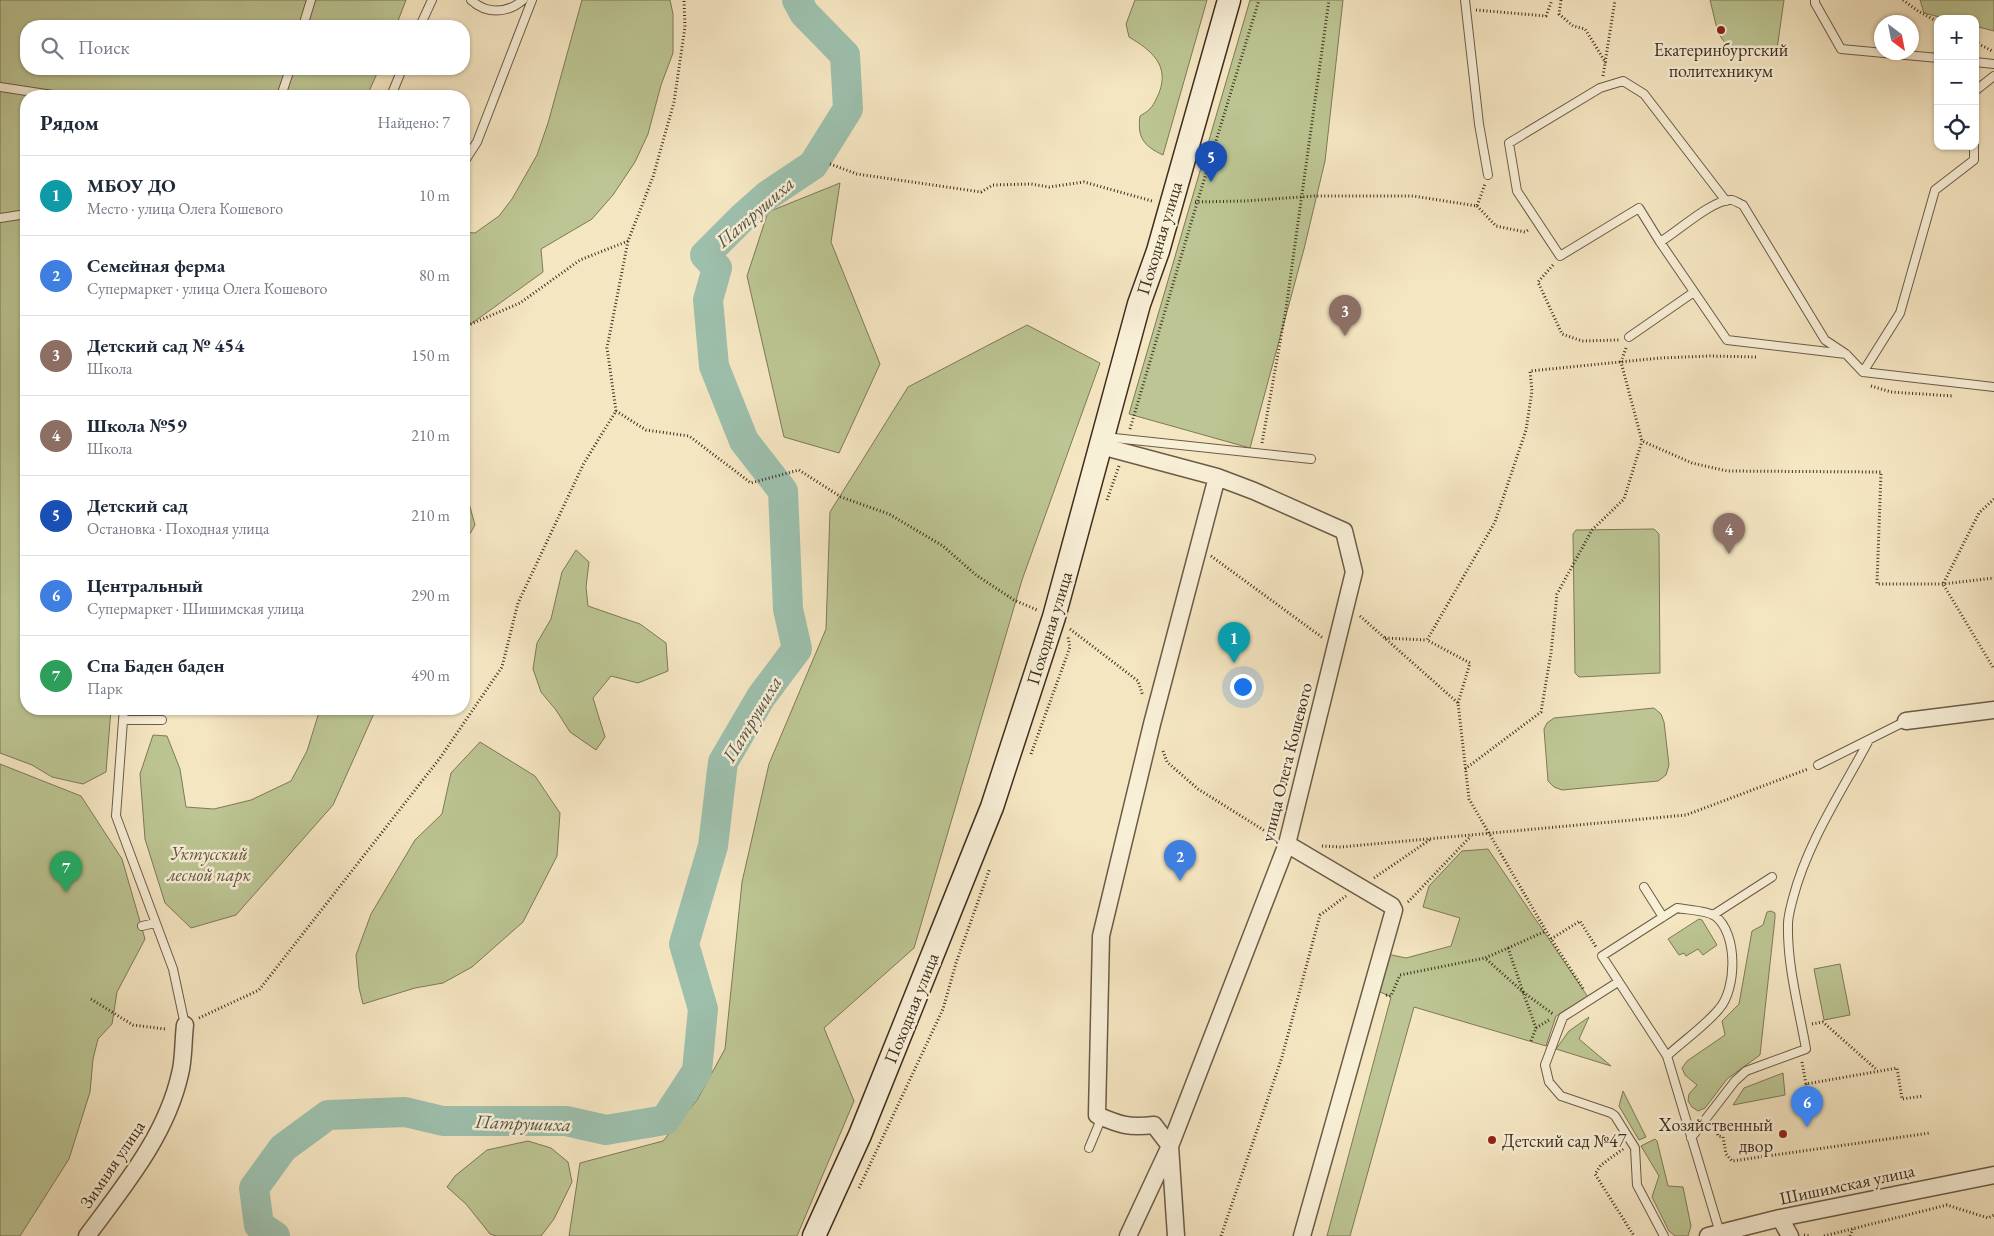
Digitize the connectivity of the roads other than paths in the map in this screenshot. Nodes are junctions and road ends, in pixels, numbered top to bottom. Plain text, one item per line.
1 (311, 0) edge
2 (432, 0) edge
3 (471, 0) edge
4 (523, 0) edge
5 (532, 0) edge
6 (1229, 0) edge
7 (1464, 0) edge
8 (1814, 0) edge
9 (305, 20) edge
10 (423, 20) edge
11 (1934, 58) edge
12 (1979, 62) edge
13 (1994, 64) edge
14 (288, 75) edge
15 (400, 75) edge
16 (1994, 76) edge
17 (0, 87) edge
18 (1979, 88) edge
19 (283, 90) edge
20 (393, 90) edge
21 (20, 91) edge
22 (1974, 150) edge
23 (470, 153) edge
24 (1488, 175) road end
25 (1726, 201) junction
26 (20, 215) edge
27 (0, 218) edge
28 (1660, 242) junction
29 (1694, 292) junction
30 (1629, 337) road end
31 (1846, 354) junction
32 (1863, 372) junction
33 (1994, 387) edge
34 (1102, 442) junction
35 (1311, 459) dead end
36 (1217, 477) junction
37 (1994, 710) edge
38 (123, 715) edge
39 (122, 720) junction
40 (162, 720) dead end
41 (1906, 721) joint
42 (1868, 740) junction
43 (1818, 765) road end
44 (1287, 844) junction
45 (1772, 877) dead end
46 (1644, 886) dead end
47 (1713, 915) junction
48 (1663, 916) junction
49 (155, 923) junction
50 (142, 926) dead end
51 (1618, 982) junction
52 (185, 1025) joint
53 (1667, 1056) junction
54 (1097, 1115) junction
55 (1691, 1138) junction
56 (1170, 1146) junction
57 (1089, 1148) dead end
58 (1994, 1174) edge
59 (1780, 1218) junction
60 (1714, 1234) edge
61 (87, 1236) edge
62 (814, 1236) edge
63 (1128, 1236) edge
64 (1176, 1236) edge
65 (1302, 1236) edge
66 (1664, 1236) edge
67 (1790, 1236) edge

1 - 9 lane
2 - 10 lane
3 - 4 lane
5 - 23 lane
6 - 34 main road, Походная улица
7 - 24 lane
8 - 11 lane
12 - 13 lane
14 - 19 lane
15 - 20 lane
16 - 18 lane
17 - 21 lane
22 - 32 lane
25 - 28 lane
25 - 28 lane
25 - 31 lane
26 - 27 lane
28 - 29 lane
29 - 30 lane
29 - 31 lane
31 - 32 lane
32 - 33 lane
34 - 35 lane
34 - 36 street, улица Олега Кошевого
34 - 62 main road, Походная улица
36 - 44 street, улица Олега Кошевого
36 - 54 street
37 - 41 street
38 - 39 lane
39 - 40 lane
39 - 49 lane
41 - 42 lane
42 - 43 lane
42 - 55 lane
44 - 56 street, улица Олега Кошевого
44 - 65 street
45 - 47 lane
46 - 48 lane
47 - 48 lane
47 - 53 lane
48 - 51 lane
49 - 50 lane
49 - 52 lane
51 - 53 lane
51 - 66 lane
52 - 61 street, Зимняя улица
53 - 55 lane
54 - 56 street
54 - 57 lane
55 - 60 lane
56 - 63 street, улица Олега Кошевого
56 - 64 street
58 - 59 street, Шишимская улица
59 - 60 street, Шишимская улица
59 - 67 street

